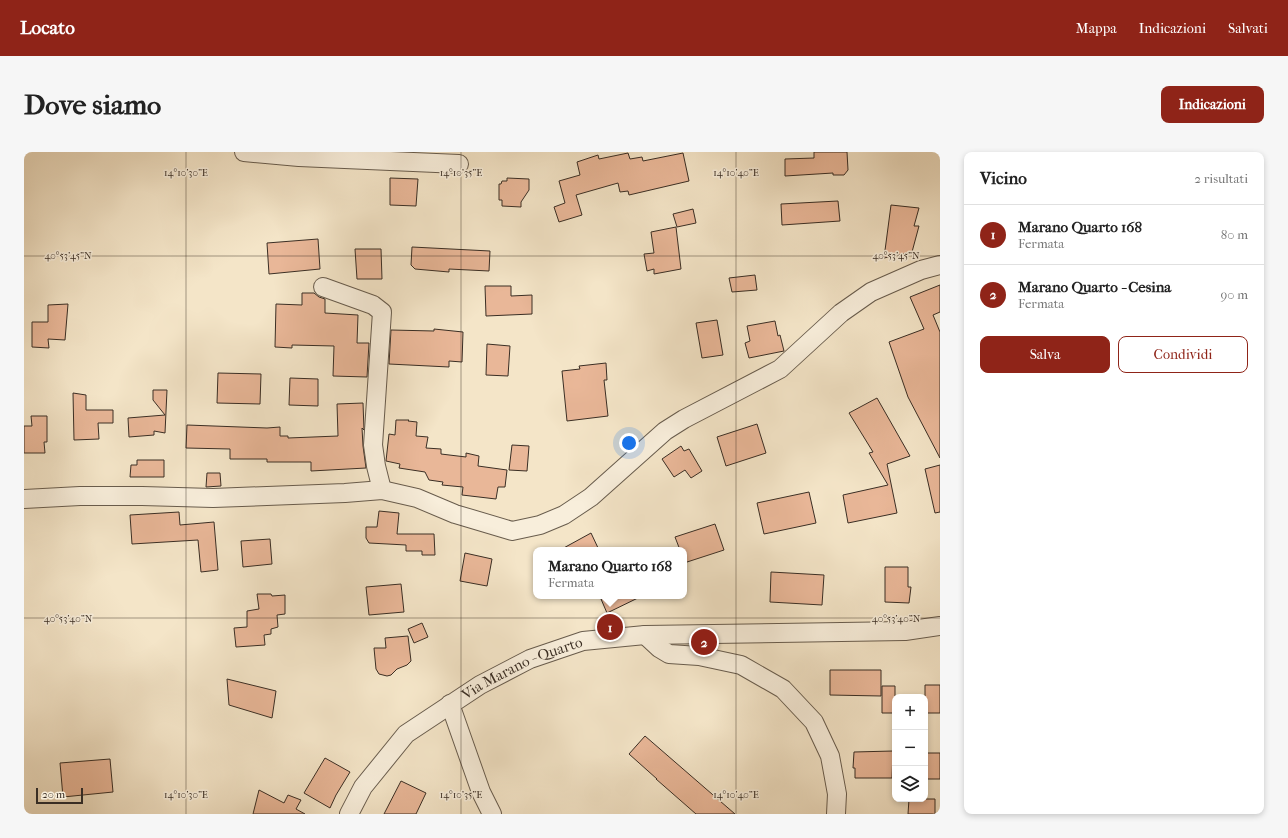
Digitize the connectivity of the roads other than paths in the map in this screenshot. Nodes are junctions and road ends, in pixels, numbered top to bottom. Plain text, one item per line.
1 (244, 152) edge
2 (459, 164) dead end
3 (940, 266) edge
4 (323, 287) dead end
5 (382, 490) junction
6 (24, 499) edge
7 (940, 626) edge
8 (645, 635) junction
9 (450, 704) junction
10 (349, 814) edge
11 (492, 814) edge
12 (836, 814) edge

1 - 2 street
3 - 5 street
4 - 5 street
5 - 6 street
7 - 8 street, Via Marano - Quarto
8 - 9 street, Via Marano - Quarto
8 - 12 street
9 - 10 street, Via Marano - Quarto
9 - 11 street

